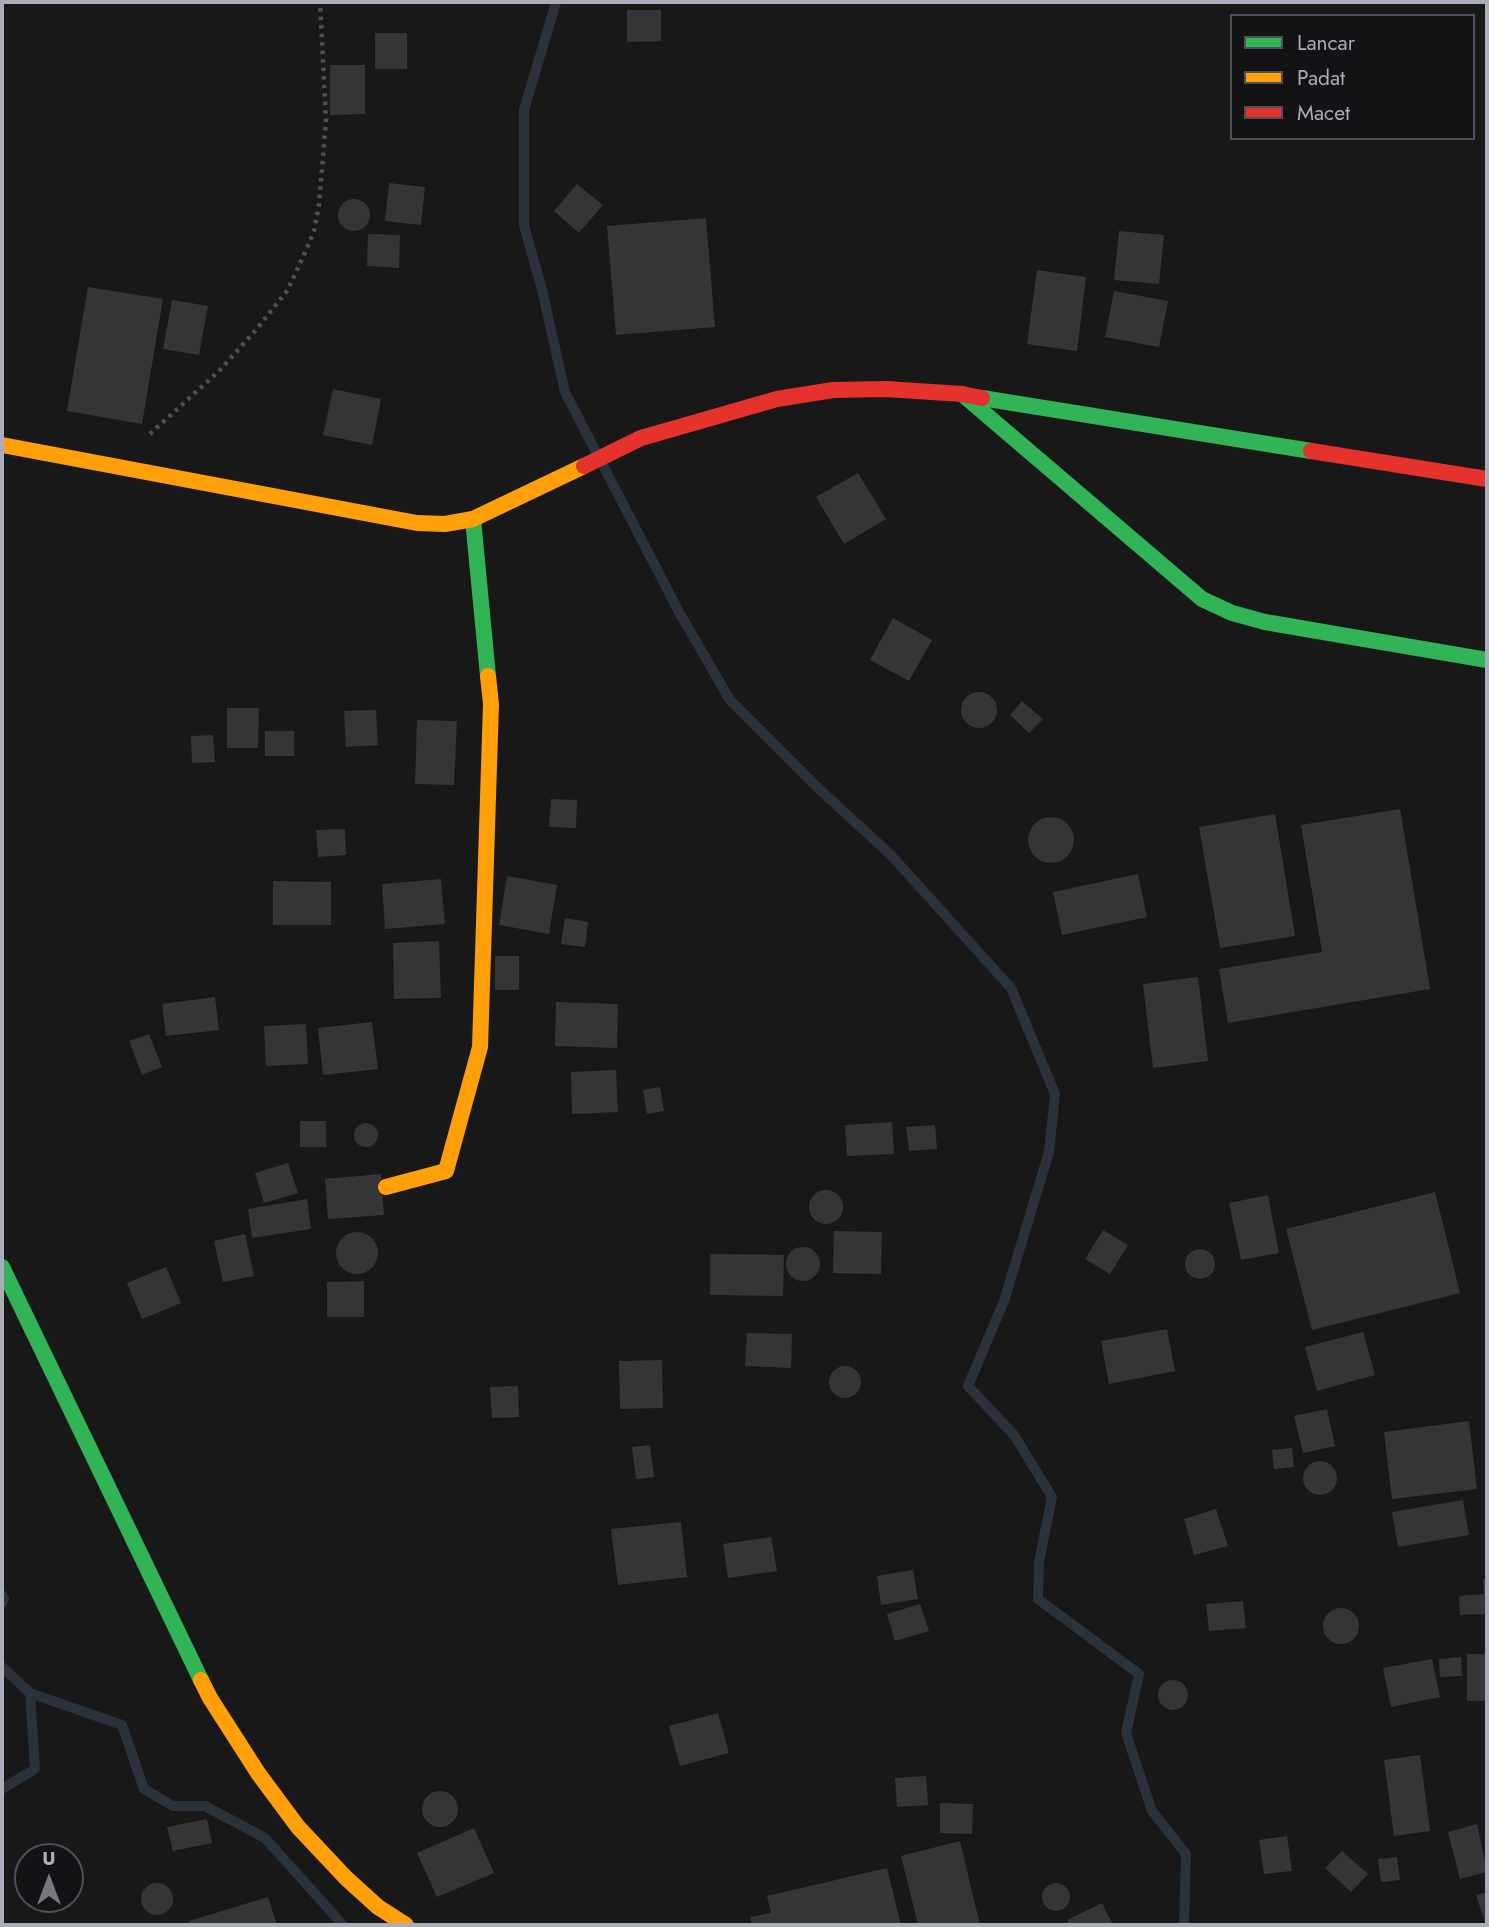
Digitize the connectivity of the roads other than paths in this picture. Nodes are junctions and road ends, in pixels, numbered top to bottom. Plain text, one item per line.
1 (962, 394) junction
2 (2, 445) edge
3 (1487, 479) edge
4 (472, 519) junction
5 (1487, 660) edge
6 (386, 1187) dead end
7 (2, 1267) edge
8 (406, 1925) edge

1 - 3 main road
1 - 4 main road
1 - 5 main road
2 - 4 main road
4 - 6 main road
7 - 8 main road

